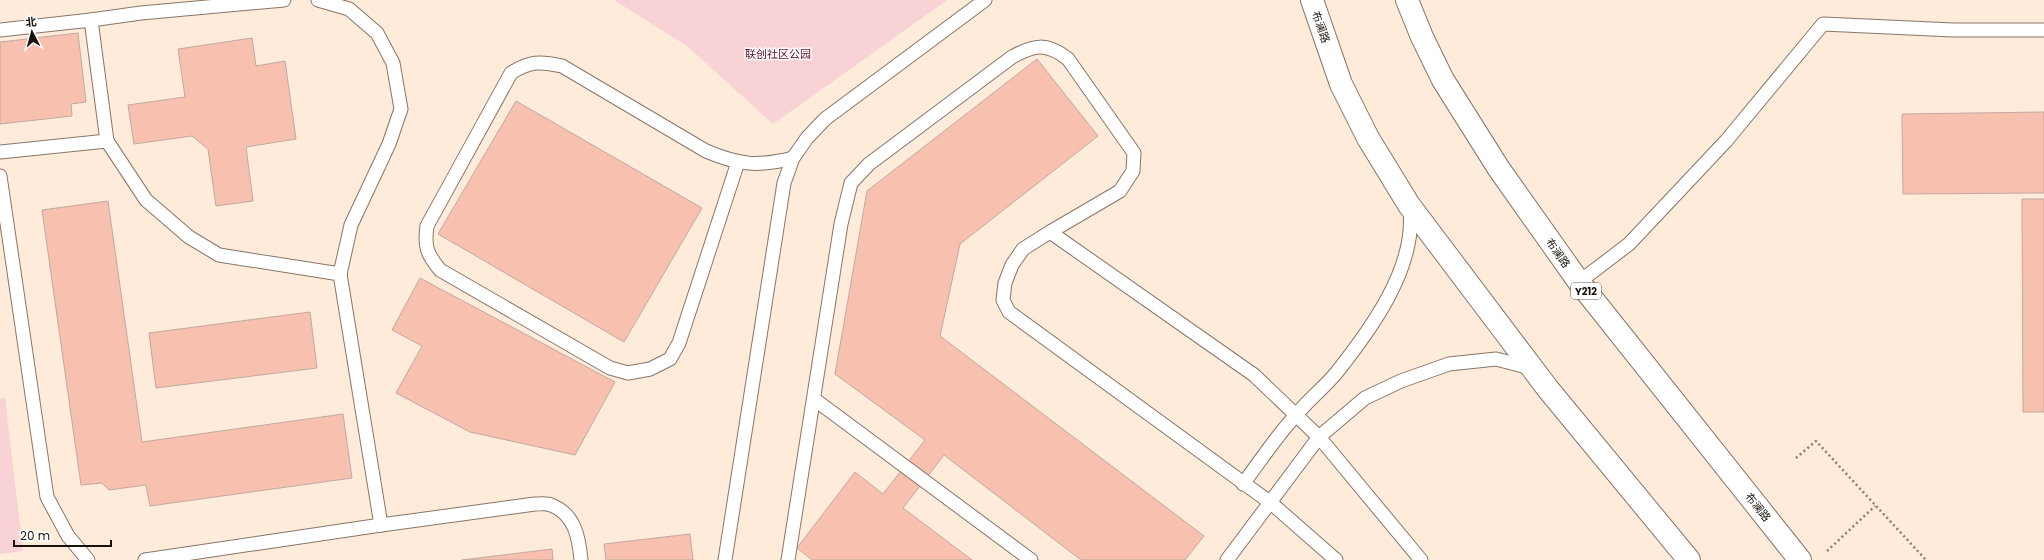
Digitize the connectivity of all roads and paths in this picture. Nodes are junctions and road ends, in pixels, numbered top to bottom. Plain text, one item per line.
1 (284, 0) edge
2 (318, 0) edge
3 (985, 0) edge
4 (1312, 0) edge
5 (1407, 0) edge
6 (92, 20) junction
7 (0, 30) edge
8 (2044, 30) edge
9 (107, 141) junction
10 (0, 152) edge
11 (793, 158) junction
12 (738, 162) junction
13 (0, 176) edge
14 (1409, 205) junction
15 (1050, 232) junction
16 (340, 274) junction
17 (1579, 282) junction
18 (1532, 368) junction
19 (814, 399) junction
20 (1296, 414) junction
21 (1320, 437) junction
22 (1796, 458) dead end
23 (1243, 484) junction
24 (1271, 503) junction
25 (1875, 506) junction
26 (381, 524) junction
27 (1823, 555) dead end
28 (88, 560) edge
29 (145, 560) edge
30 (581, 560) edge
31 (726, 560) edge
32 (788, 560) edge
33 (1032, 560) edge
34 (1228, 560) edge
35 (1336, 560) edge
36 (1421, 560) edge
37 (1689, 560) edge
38 (1800, 560) edge
39 (1926, 560) edge

1 - 6 lane
2 - 16 lane
3 - 11 lane
4 - 14 main road, 布澜路
5 - 17 main road, 布澜路 / Y212
6 - 7 lane
6 - 9 lane
8 - 17 lane
9 - 10 lane
9 - 16 lane
11 - 12 lane
11 - 31 lane
12 - 12 lane
13 - 28 lane
14 - 18 main road, 布澜路
14 - 20 lane
15 - 19 lane
15 - 20 lane
15 - 23 lane
16 - 26 lane
17 - 38 main road, 布澜路 / Y212
18 - 21 lane
18 - 37 main road, 布澜路
19 - 32 lane
19 - 33 lane
20 - 21 lane
20 - 23 lane
21 - 24 lane
21 - 36 lane
22 - 25 path
23 - 24 lane
24 - 34 lane
24 - 35 lane
25 - 27 path
25 - 39 path
26 - 29 lane
26 - 30 lane

